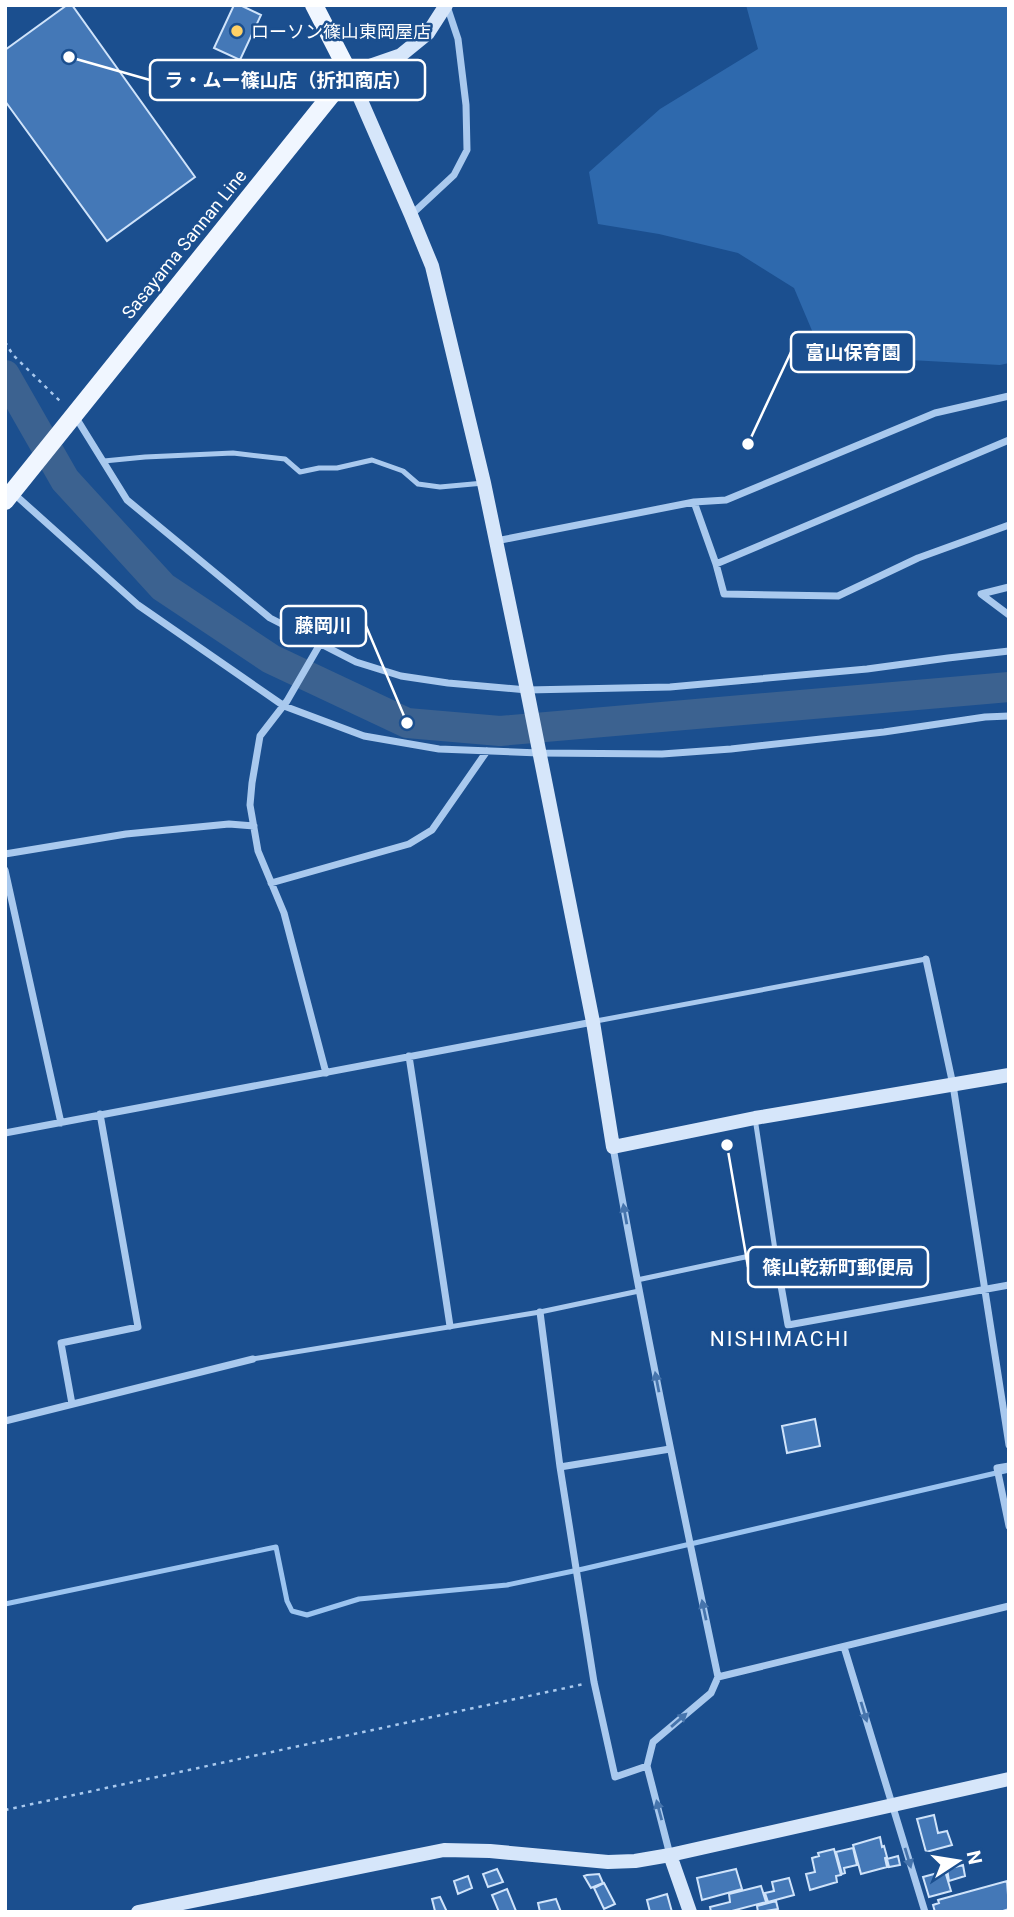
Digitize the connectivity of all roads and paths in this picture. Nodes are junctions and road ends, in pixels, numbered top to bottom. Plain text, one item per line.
1 (314, 5) edge
2 (446, 5) edge
3 (349, 73) junction
4 (411, 215) junction
5 (5, 342) edge
6 (1009, 396) edge
7 (69, 420) junction
8 (1009, 440) edge
9 (104, 461) junction
10 (484, 484) junction
11 (14, 490) edge
12 (694, 502) junction
13 (1009, 525) edge
14 (496, 541) junction
15 (716, 564) junction
16 (1009, 587) edge
17 (1009, 615) edge
18 (318, 647) junction
19 (1009, 651) edge
20 (528, 696) junction
21 (286, 703) junction
22 (1009, 716) edge
23 (538, 750) junction
24 (487, 751) junction
25 (254, 826) junction
26 (5, 854) edge
27 (5, 870) edge
28 (271, 883) junction
29 (926, 959) joint
30 (593, 1022) junction
31 (409, 1056) junction
32 (326, 1073) junction
33 (1009, 1075) edge
34 (953, 1085) junction
35 (100, 1114) junction
36 (755, 1118) junction
37 (61, 1123) junction
38 (5, 1133) edge
39 (613, 1147) junction
40 (777, 1263) junction
41 (637, 1280) junction
42 (1009, 1285) edge
43 (984, 1289) junction
44 (639, 1291) junction
45 (540, 1312) junction
46 (450, 1326) junction
47 (253, 1359) joint
48 (72, 1404) junction
49 (5, 1421) edge
50 (1009, 1445) edge
51 (670, 1448) junction
52 (1009, 1466) edge
53 (560, 1467) junction
54 (1009, 1526) edge
55 (1009, 1606) edge
56 (844, 1647) junction
57 (718, 1677) junction
58 (594, 1682) junction
59 (647, 1766) junction
60 (1009, 1779) edge
61 (891, 1804) junction
62 (5, 1810) edge
63 (670, 1855) junction
64 (138, 1912) edge
65 (690, 1912) edge
66 (925, 1912) edge

1 - 3 main road
2 - 3 street
2 - 4 street
3 - 4 street
3 - 7 main road, Sasayama Sannan Line
4 - 10 street
5 - 7 path
6 - 12 street
7 - 9 street
7 - 11 main road, Sasayama Sannan Line
8 - 15 street
9 - 10 lane
9 - 18 street
10 - 14 street
11 - 21 street
12 - 14 street
12 - 15 street
13 - 15 street
14 - 20 street
16 - 17 street
18 - 20 street
18 - 21 street
19 - 20 street
20 - 23 street
21 - 24 street
21 - 25 street
22 - 23 street
23 - 24 street
23 - 30 street
24 - 28 street
25 - 26 street
25 - 28 street
27 - 37 street
28 - 32 street
29 - 30 lane
29 - 34 street
30 - 31 street
30 - 39 street
31 - 32 street
31 - 46 street
32 - 35 street
33 - 34 street
34 - 36 street
34 - 43 street
35 - 37 street
35 - 48 street
36 - 39 street
36 - 40 lane
37 - 38 street
41 -> 39 street
40 - 41 lane
40 - 43 street
41 - 44 street
42 - 43 street
43 - 50 street
44 - 45 lane
51 -> 44 street
45 - 46 lane
45 - 53 street
46 - 47 lane
47 - 48 street
48 - 49 street
51 - 53 street
57 -> 51 street
52 - 54 street
53 - 58 street
55 - 56 street
56 - 57 street
56 -> 61 street
59 -> 57 street
58 - 59 street
58 - 62 path
63 -> 59 street
60 - 61 street
61 - 63 street
61 -> 66 street
63 - 64 street
63 - 65 street

